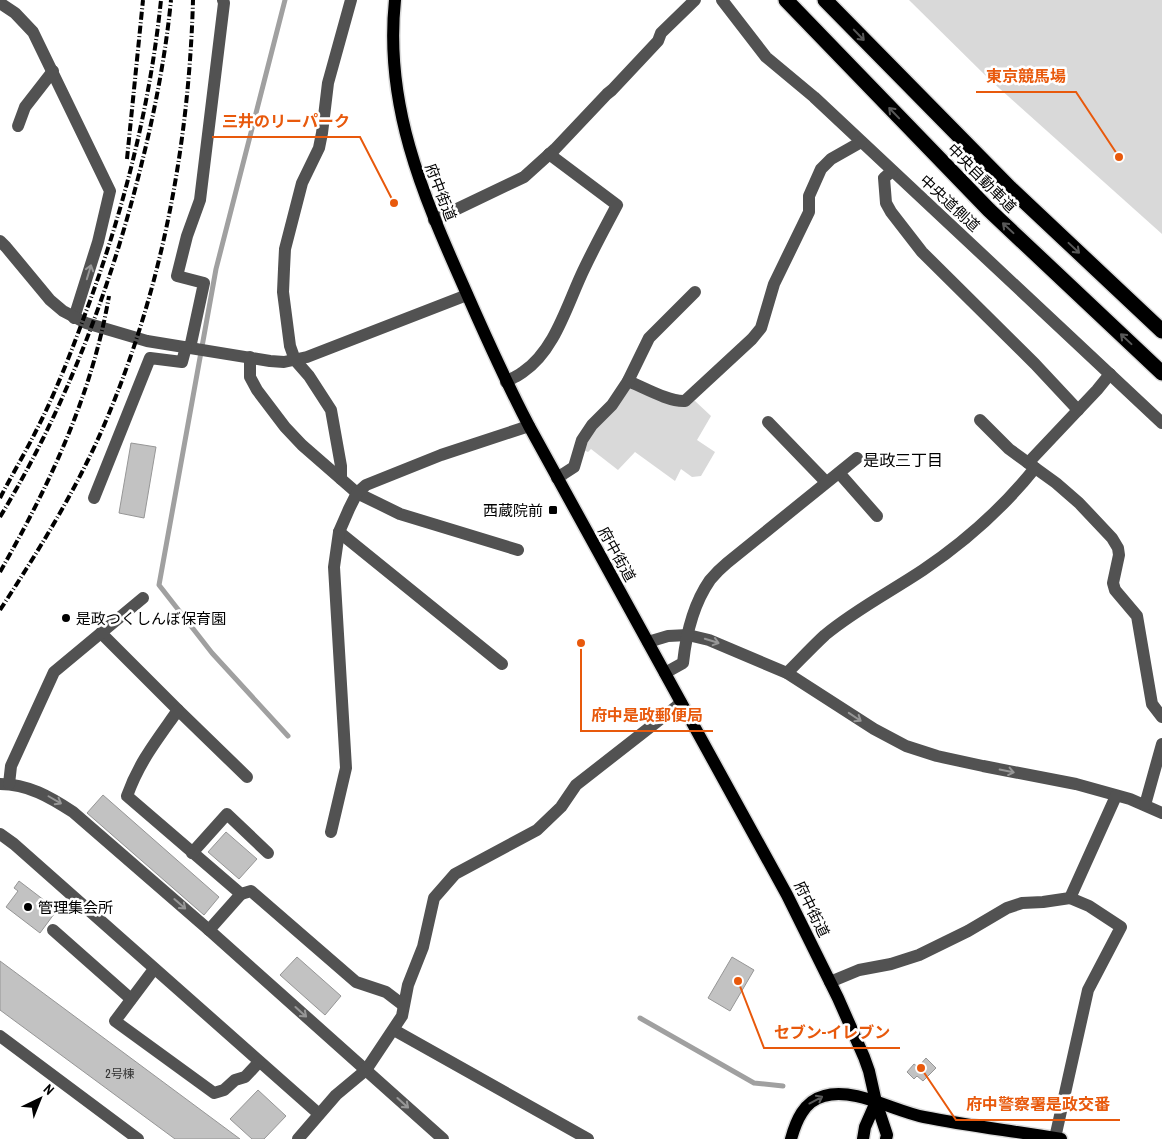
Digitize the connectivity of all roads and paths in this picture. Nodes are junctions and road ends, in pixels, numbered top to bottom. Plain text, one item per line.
1 (222, 0) edge
2 (351, 0) edge
3 (395, 0) edge
4 (695, 0) edge
5 (722, 0) edge
6 (786, 0) edge
7 (825, 0) edge
8 (0, 3) edge
9 (53, 71) junction
10 (18, 126) dead end
11 (861, 142) junction
12 (549, 154) junction
13 (892, 171) junction
14 (434, 220) junction
15 (0, 241) edge
16 (695, 292) dead end
17 (467, 295) junction
18 (74, 318) junction
19 (1162, 331) edge
20 (195, 348) junction
21 (250, 357) junction
22 (295, 360) junction
23 (1162, 372) edge
24 (1110, 374) junction
25 (628, 381) junction
26 (506, 382) junction
27 (1078, 410) junction
28 (980, 420) dead end
29 (768, 422) dead end
30 (1162, 423) edge
31 (529, 426) junction
32 (857, 458) dead end
33 (1031, 465) junction
34 (840, 474) junction
35 (557, 478) junction
36 (341, 479) junction
37 (826, 482) junction
38 (357, 493) junction
39 (94, 498) dead end
40 (877, 516) dead end
41 (339, 532) junction
42 (518, 550) dead end
43 (143, 598) dead end
44 (101, 633) junction
45 (688, 635) junction
46 (648, 642) junction
47 (502, 664) dead end
48 (665, 673) junction
49 (787, 673) junction
50 (682, 702) junction
51 (178, 710) junction
52 (1162, 717) edge
53 (1162, 744) edge
54 (247, 777) dead end
55 (5, 784) edge
56 (1116, 796) junction
57 (1146, 805) junction
58 (1162, 813) edge
59 (331, 832) dead end
60 (0, 834) edge
61 (268, 852) dead end
62 (192, 853) junction
63 (241, 894) junction
64 (1070, 898) junction
65 (53, 930) dead end
66 (209, 930) junction
67 (154, 969) junction
68 (830, 982) junction
69 (131, 998) junction
70 (403, 1005) junction
71 (394, 1030) junction
72 (0, 1036) edge
73 (259, 1062) junction
74 (366, 1070) junction
75 (876, 1102) junction
76 (319, 1114) junction
77 (138, 1139) edge
78 (298, 1139) edge
79 (444, 1139) edge
80 (588, 1139) edge
81 (791, 1139) edge
82 (862, 1139) edge
83 (886, 1139) edge
84 (1058, 1139) edge

1 - 20 street
2 - 22 street
3 - 14 main road, 府中街道
4 - 12 street
5 - 11 street, 中央道側道
23 -> 6 highway, 中央自動車道
7 -> 19 highway, 中央自動車道
8 - 9 street
9 - 10 street
18 -> 9 street
11 - 13 street, 中央道側道
11 - 25 street
12 - 14 street
12 - 26 street
13 - 24 street, 中央道側道
13 - 27 street
14 - 17 main road, 府中街道
15 - 18 street
16 - 25 street
17 - 22 street
17 - 26 main road, 府中街道
18 - 20 street
20 - 21 street
20 - 39 street
21 - 22 street
21 - 36 street
22 - 36 street
24 - 27 street
24 - 30 street, 中央道側道
25 - 35 street
26 - 31 main road, 府中街道
27 - 33 street
28 - 33 street
29 - 37 street
31 - 35 main road, 府中街道
31 - 38 street
32 - 34 street
33 - 49 street
33 - 52 street
34 - 37 street
34 - 40 street
35 - 46 main road, 府中街道
36 - 38 street
37 - 45 street
38 - 41 street
38 - 42 street
41 - 47 street
41 - 59 street
43 - 44 street
44 - 51 street
44 - 55 street
45 - 46 street
45 - 48 street
45 -> 49 street
46 - 48 main road, 府中街道
48 - 50 main road, 府中街道
49 -> 56 street
50 - 68 main road, 府中街道
50 - 70 street
51 - 54 street
51 - 62 street
53 - 57 street
55 -> 66 street
56 - 57 street
56 - 64 street
57 - 58 street
60 - 67 street
61 - 62 street
62 - 63 street
63 - 66 street
63 - 70 street
64 - 68 street
64 - 84 street
65 - 69 street
66 -> 74 street
67 - 69 street
67 - 73 street
68 - 75 main road, 府中街道
69 - 73 street
70 - 71 street
71 - 74 street
71 - 80 street
72 - 77 street
73 - 76 street
74 - 76 street
74 -> 79 street
81 -> 75 main road
75 - 82 main road
75 - 83 main road, 府中街道
75 - 84 main road
76 - 78 street

